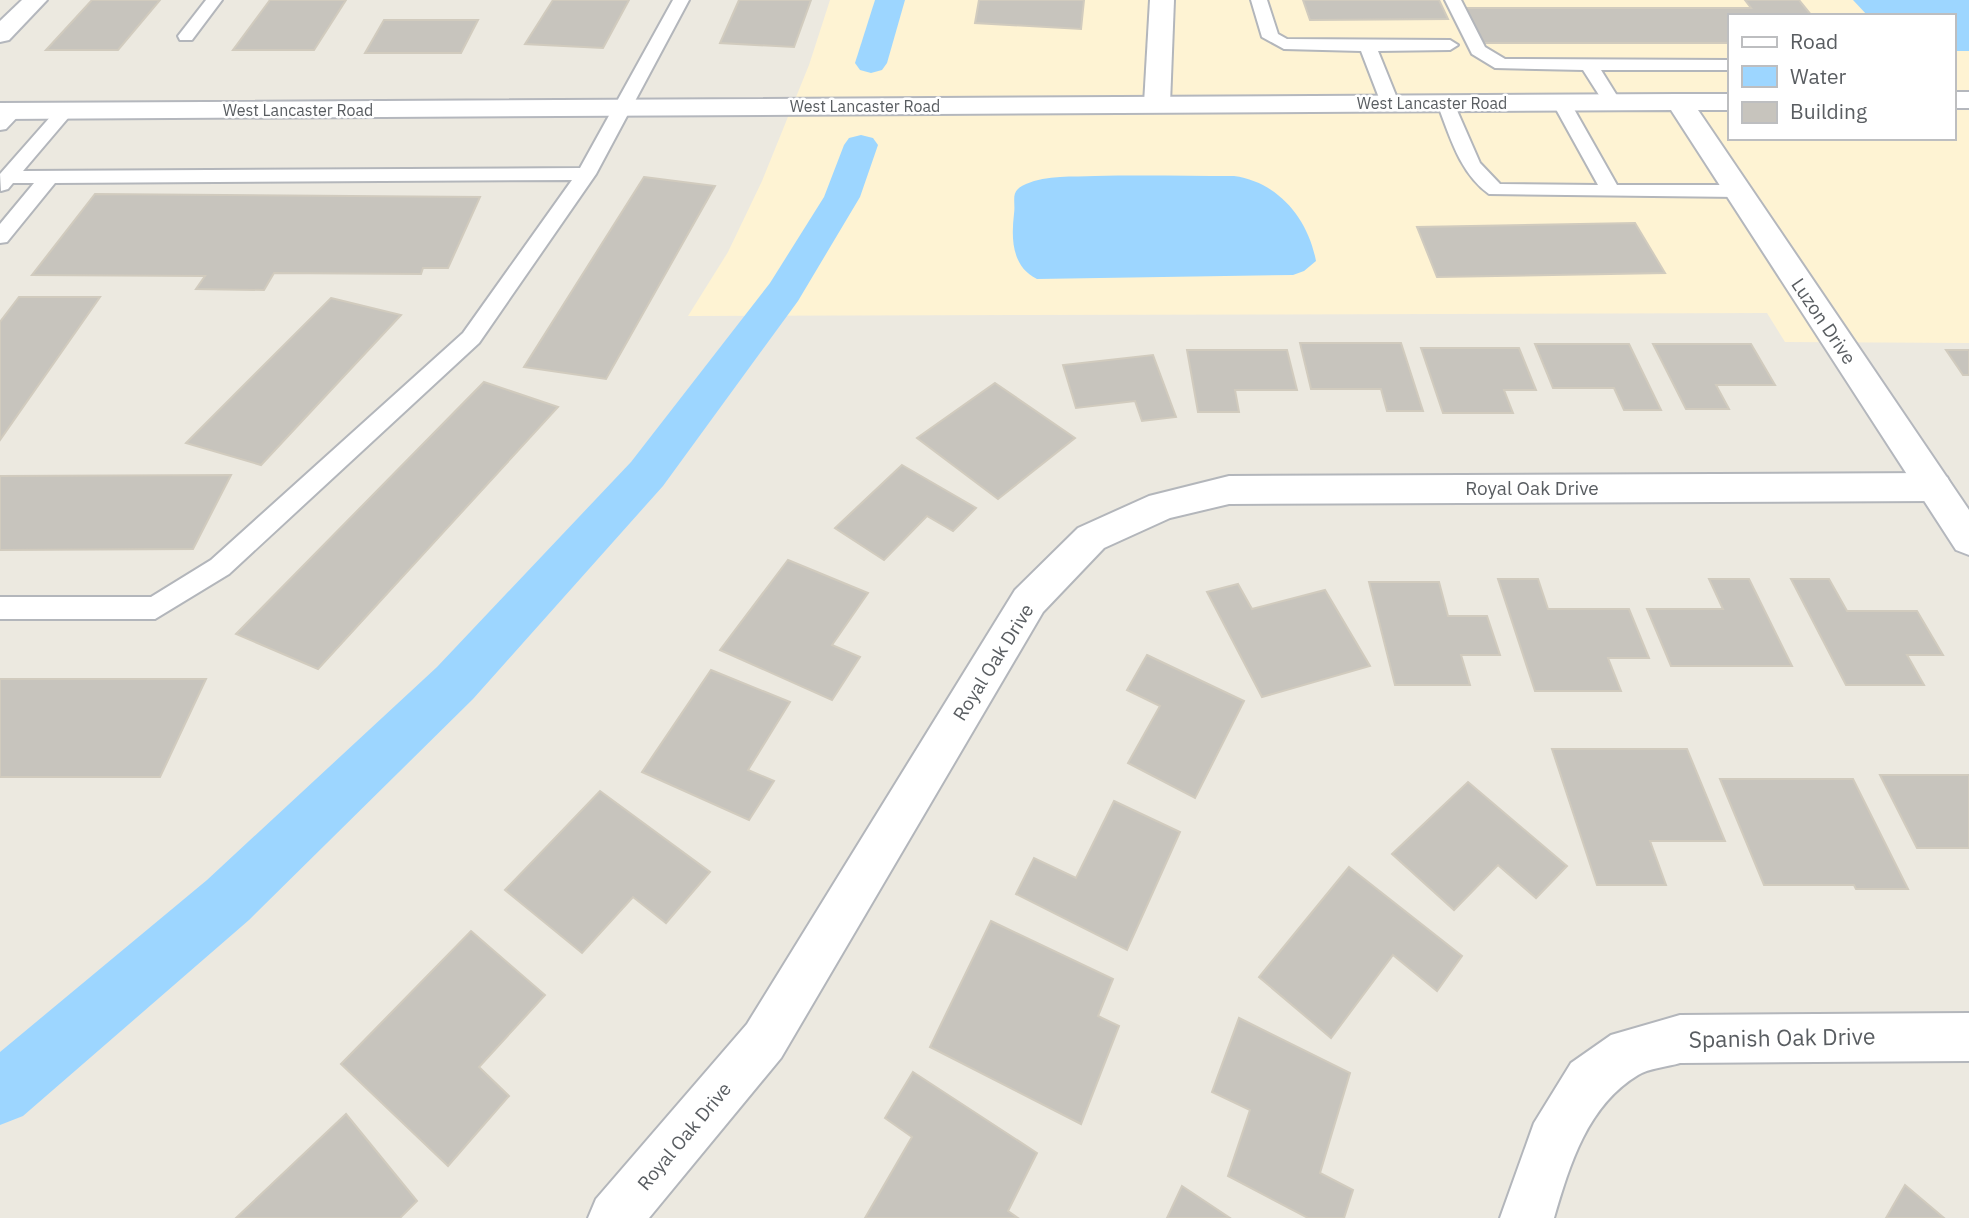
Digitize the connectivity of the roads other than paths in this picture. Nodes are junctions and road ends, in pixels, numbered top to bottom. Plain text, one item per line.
1 (35, 0) edge
2 (214, 0) edge
3 (681, 0) edge
4 (1162, 0) edge
5 (1259, 0) edge
6 (1454, 0) edge
7 (0, 36) edge
8 (186, 36) dead end
9 (1450, 45) dead end
10 (1368, 46) junction
11 (1589, 65) junction
12 (1727, 67) edge
13 (1612, 102) junction
14 (1679, 102) junction
15 (1728, 102) edge
16 (1390, 103) junction
17 (1446, 103) junction
18 (1560, 103) junction
19 (1157, 104) junction
20 (624, 108) junction
21 (65, 111) junction
22 (5, 116) edge
23 (586, 174) junction
24 (49, 177) junction
25 (5, 182) edge
26 (1611, 191) junction
27 (1738, 191) junction
28 (0, 237) edge
29 (1934, 487) junction
30 (1969, 540) edge
31 (0, 608) edge
32 (1969, 1037) edge
33 (615, 1218) edge
34 (1527, 1218) edge

1 - 7 street
2 - 8 lane
3 - 20 lane
4 - 19 street
5 - 10 lane
6 - 11 lane
9 - 10 lane
10 - 16 lane
11 - 12 lane
11 - 13 lane
13 - 14 street, West Lancaster Road
13 - 18 street, West Lancaster Road
14 - 15 street, West Lancaster Road
14 - 27 street, Luzon Drive
16 - 17 street, West Lancaster Road
16 - 19 street, West Lancaster Road
17 - 18 street, West Lancaster Road
17 - 26 lane
18 - 26 lane
19 - 20 street, West Lancaster Road
20 - 21 street, West Lancaster Road
20 - 23 lane
21 - 22 street, West Lancaster Road
21 - 25 lane
23 - 24 lane
23 - 31 lane
24 - 25 lane
24 - 28 lane
26 - 27 lane
27 - 29 street, Luzon Drive
29 - 30 street, Luzon Drive
29 - 33 street, Royal Oak Drive
32 - 34 street, Spanish Oak Drive

